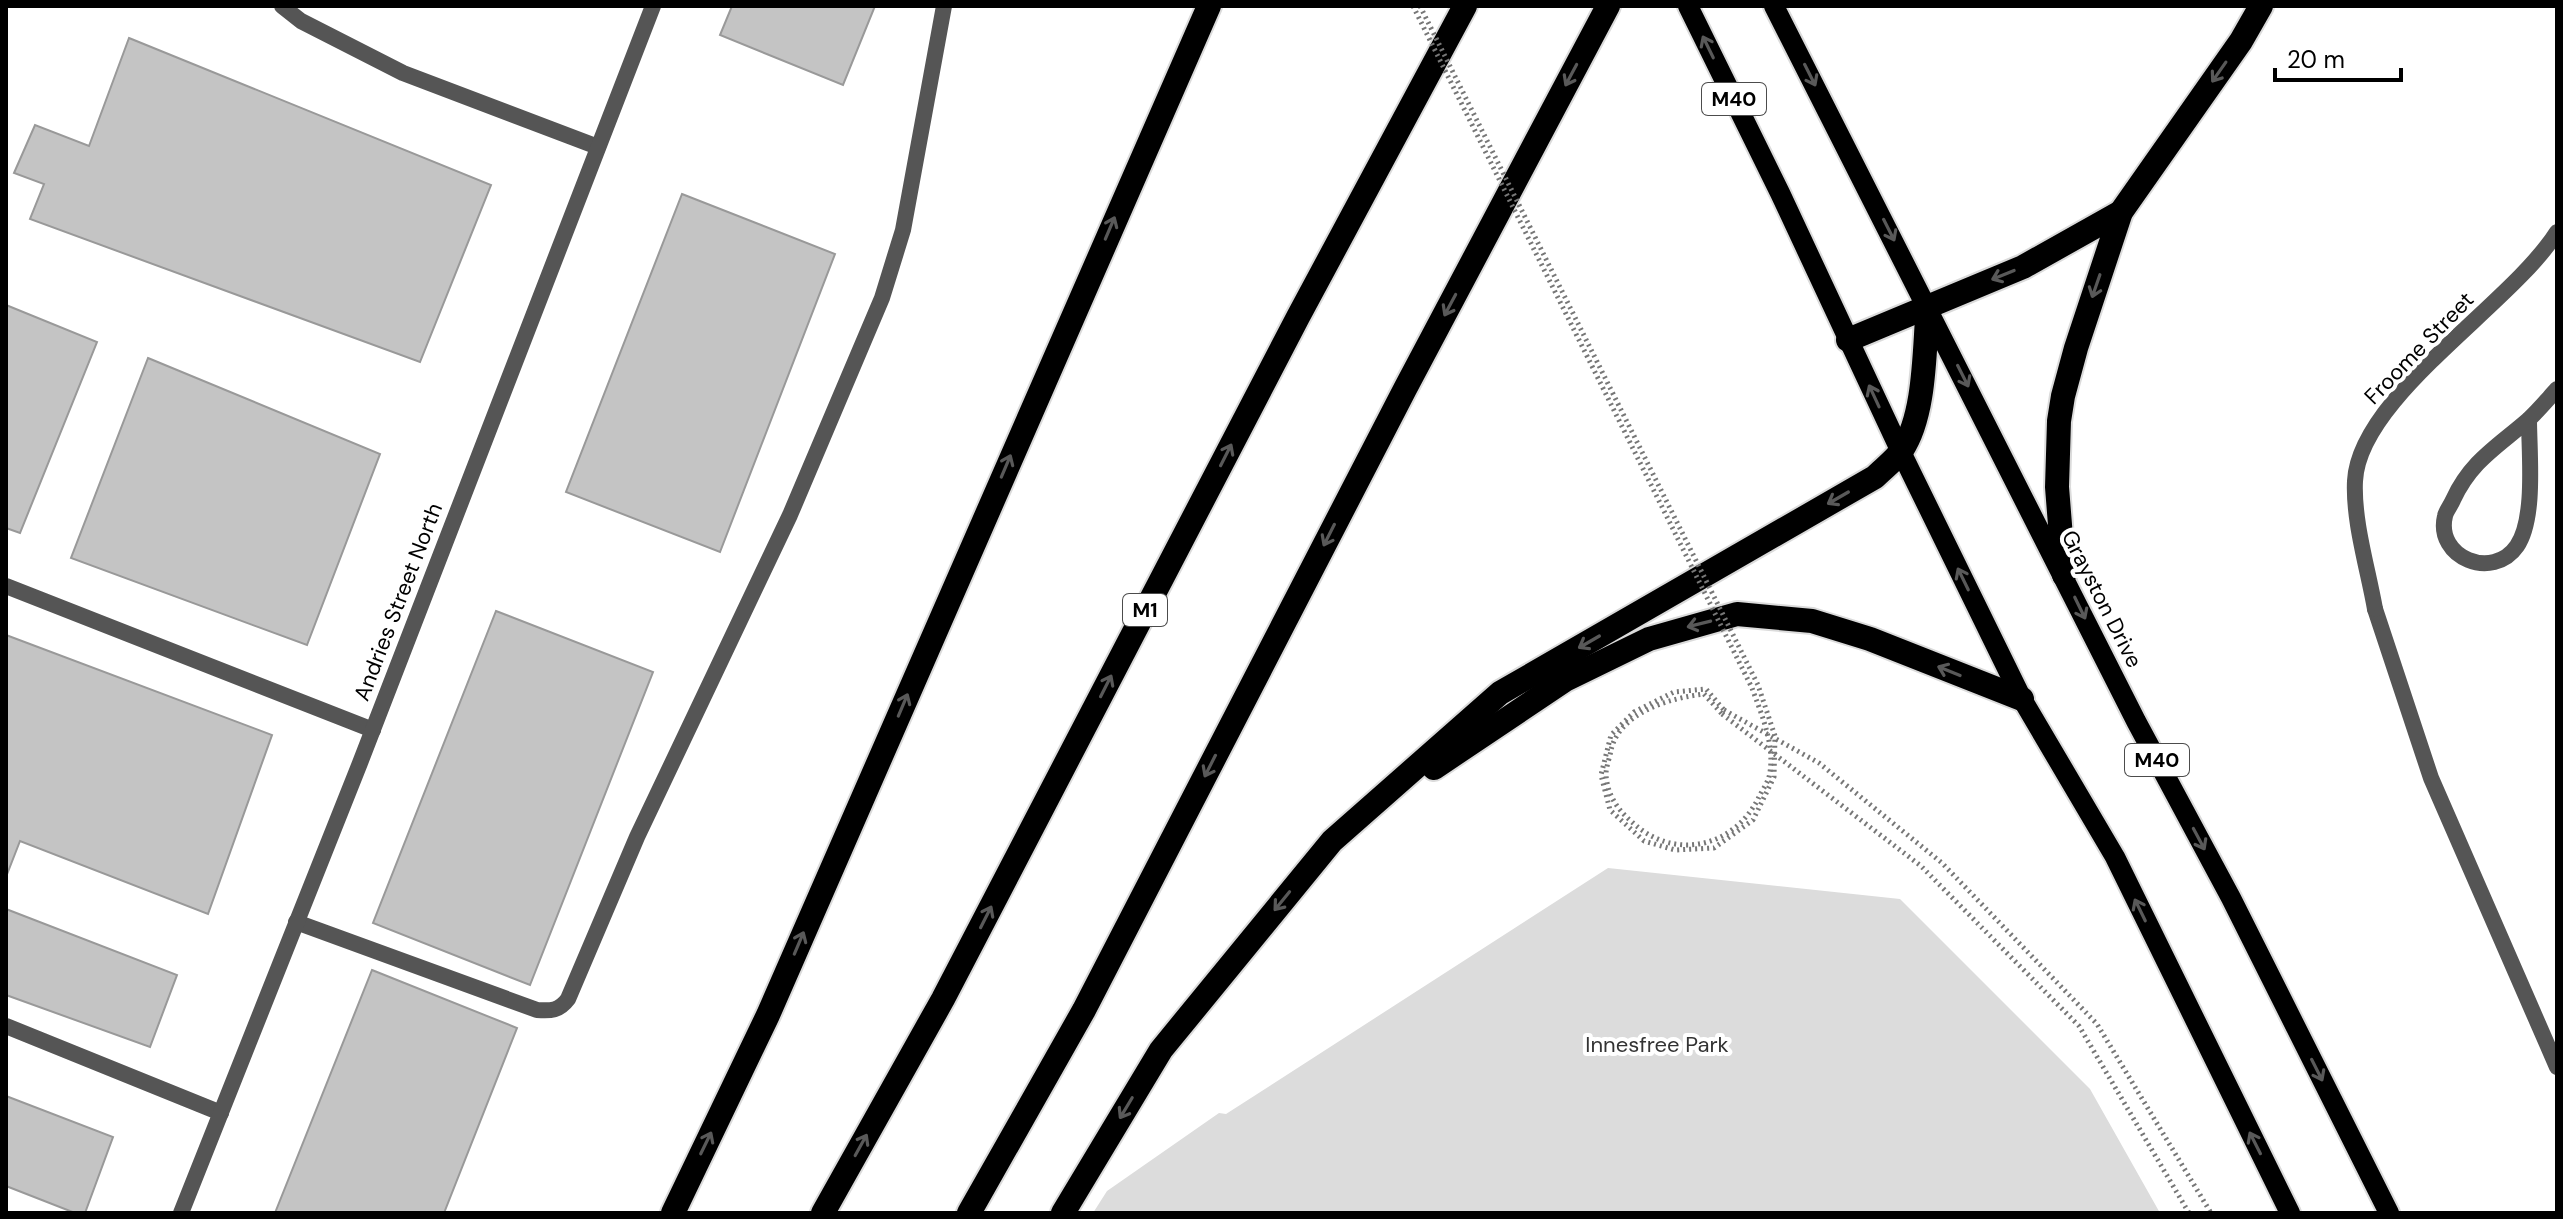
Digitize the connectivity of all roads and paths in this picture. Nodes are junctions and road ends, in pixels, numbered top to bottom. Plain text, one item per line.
1 (282, 6) edge
2 (653, 6) edge
3 (944, 6) edge
4 (1201, 6) edge
5 (1209, 6) edge
6 (1413, 6) edge
7 (1420, 6) edge
8 (1465, 6) edge
9 (1608, 6) edge
10 (1688, 6) edge
11 (1774, 6) edge
12 (2261, 6) edge
13 (598, 147) junction
14 (1127, 190) junction
15 (2121, 212) junction
16 (2557, 232) edge
17 (1928, 306) junction
18 (1848, 340) junction
19 (2557, 389) edge
20 (2529, 419) junction
21 (1901, 452) junction
22 (2064, 575) junction
23 (6, 586) edge
24 (2022, 699) junction
25 (1723, 712) junction
26 (373, 730) junction
27 (1332, 841) junction
28 (296, 922) junction
29 (6, 1026) edge
30 (2557, 1067) edge
31 (221, 1113) junction
32 (181, 1213) edge
33 (673, 1213) edge
34 (823, 1213) edge
35 (969, 1213) edge
36 (1063, 1213) edge
37 (2189, 1213) edge
38 (2211, 1213) edge
39 (2290, 1213) edge
40 (2389, 1213) edge

1 - 13 street
2 - 13 street, Andries Street North
3 - 28 street
4 - 14 highway
5 - 14 highway
6 - 25 path, bridge
7 - 25 path, bridge
34 -> 8 highway, M1
9 -> 35 highway
18 -> 10 main road, M40
11 -> 17 main road, Grayston Drive / M40
12 -> 15 highway
13 - 26 street, Andries Street North
33 -> 14 highway
15 -> 17 highway
15 -> 22 highway
16 - 30 street, Froome Street
17 - 18 highway
17 - 21 highway
17 -> 22 main road, Grayston Drive / M40
21 -> 18 main road, M40
19 - 20 street
20 - 20 street
24 -> 21 main road, M40
21 -> 27 highway
22 -> 40 main road, Grayston Drive / M40
23 - 26 street
24 -> 27 highway
39 -> 24 main road, M40
25 - 37 path
25 - 38 path
26 - 28 street, Andries Street North
27 -> 36 highway
28 - 31 street, Andries Street North
29 - 31 street
31 - 32 street, Andries Street North

